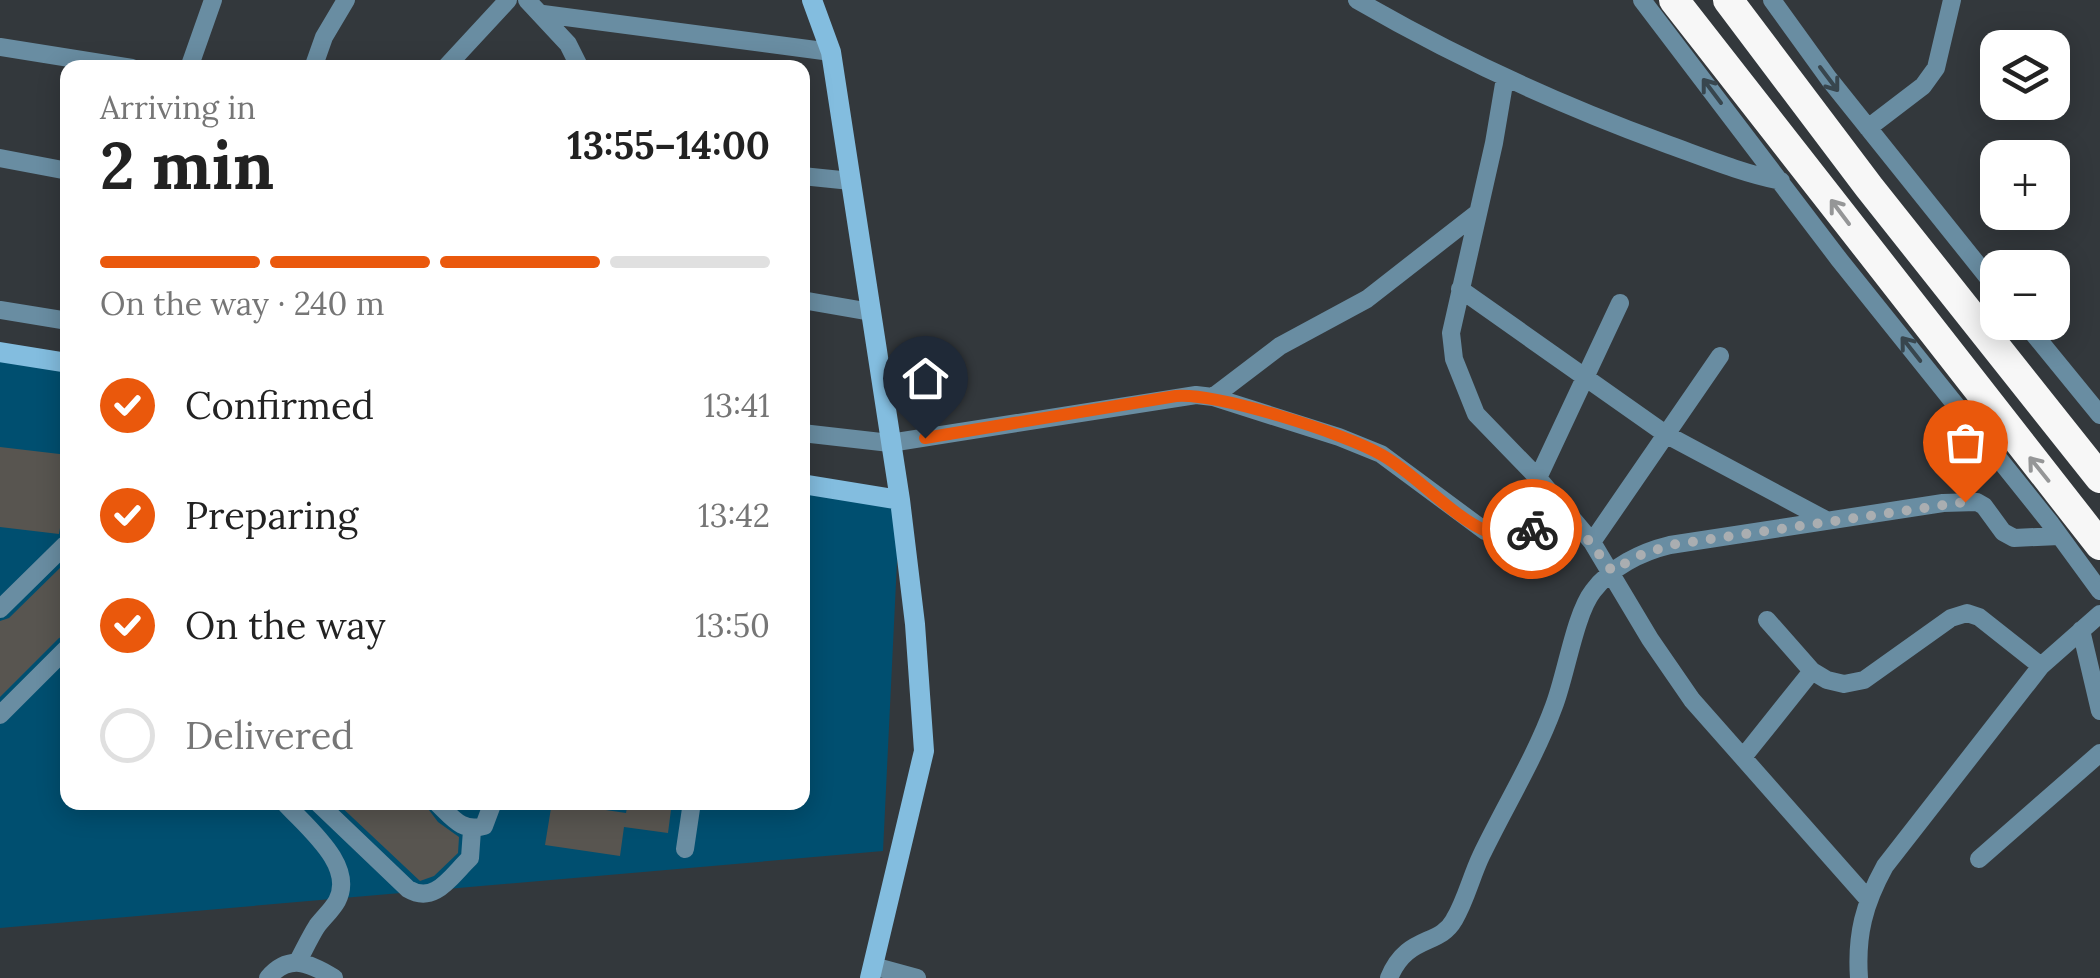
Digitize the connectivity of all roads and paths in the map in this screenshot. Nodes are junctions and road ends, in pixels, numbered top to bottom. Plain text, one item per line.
1 (212, 0) edge
2 (346, 0) edge
3 (508, 0) edge
4 (527, 0) edge
5 (578, 0) edge
6 (812, 0) edge
7 (1357, 0) edge
8 (1642, 0) edge
9 (1674, 0) edge
10 (1728, 0) edge
11 (1772, 0) edge
12 (1952, 0) edge
13 (553, 15) junction
14 (0, 47) edge
15 (831, 52) junction
16 (82, 60) edge
17 (192, 60) edge
18 (316, 60) edge
19 (452, 60) edge
20 (576, 60) edge
21 (1505, 78) junction
22 (1868, 128) junction
23 (0, 158) edge
24 (60, 170) edge
25 (810, 177) edge
26 (850, 180) junction
27 (1782, 181) junction
28 (1476, 214) junction
29 (1980, 268) edge
30 (1460, 289) junction
31 (810, 301) edge
32 (1620, 304) dead end
33 (0, 310) edge
34 (871, 312) junction
35 (60, 320) edge
36 (2039, 340) edge
37 (0, 352) edge
38 (1720, 356) dead end
39 (60, 362) edge
40 (1585, 380) junction
41 (1213, 397) junction
42 (2100, 415) edge
43 (810, 434) edge
44 (1667, 435) junction
45 (890, 443) junction
46 (1538, 478) junction
47 (2100, 478) edge
48 (810, 485) edge
49 (900, 500) junction
50 (1568, 514) junction
51 (1826, 520) junction
52 (2059, 536) junction
53 (1592, 542) junction
54 (2100, 545) edge
55 (60, 557) edge
56 (1612, 571) junction
57 (2100, 591) edge
58 (0, 608) edge
59 (2100, 614) edge
60 (1766, 620) dead end
61 (2080, 630) junction
62 (60, 654) edge
63 (2041, 666) junction
64 (1812, 671) junction
65 (2100, 711) edge
66 (0, 715) edge
67 (2100, 753) edge
68 (1744, 756) junction
69 (291, 810) edge
70 (325, 810) edge
71 (444, 810) edge
72 (490, 810) edge
73 (691, 810) edge
74 (472, 830) junction
75 (685, 849) dead end
76 (1979, 859) dead end
77 (1868, 898) junction
78 (298, 962) junction
79 (872, 972) edge
80 (268, 978) edge
81 (334, 978) edge
82 (918, 978) edge
83 (1389, 978) edge
84 (1859, 978) edge

1 - 17 street
2 - 18 street
3 - 19 street
4 - 13 street
5 - 13 street
6 - 15 street
7 - 21 street
27 -> 8 street
54 -> 9 highway
10 - 47 highway
11 -> 22 street
12 - 22 street
13 - 15 street
13 - 20 street
14 - 16 street
15 - 26 street
21 - 27 street
21 - 28 street
22 - 29 street
23 - 24 street
25 - 26 street
26 - 34 street
52 -> 27 street
28 - 30 street
28 - 41 street
30 - 40 street
30 - 46 street
31 - 34 street
32 - 40 street
33 - 35 street
34 - 45 street
36 - 42 street
37 - 39 street
38 - 44 street
40 - 44 street
40 - 46 street
41 - 45 street
41 - 50 street
43 - 45 street
44 - 51 street
44 - 53 street
45 - 49 street
46 - 50 street
48 - 49 street
49 - 79 street
50 - 53 street
51 - 52 street
51 - 56 street
52 - 57 street
53 - 56 street
55 - 58 street
56 - 68 street
56 - 83 street
59 - 61 street
60 - 64 street
61 - 63 street
61 - 65 street
62 - 66 street
63 - 64 street
63 - 77 street
64 - 68 street
67 - 76 street
68 - 77 street
69 - 78 street
70 - 74 street
71 - 74 street
72 - 74 street
73 - 75 street
77 - 84 street
78 - 80 street
78 - 81 street
79 - 82 street

